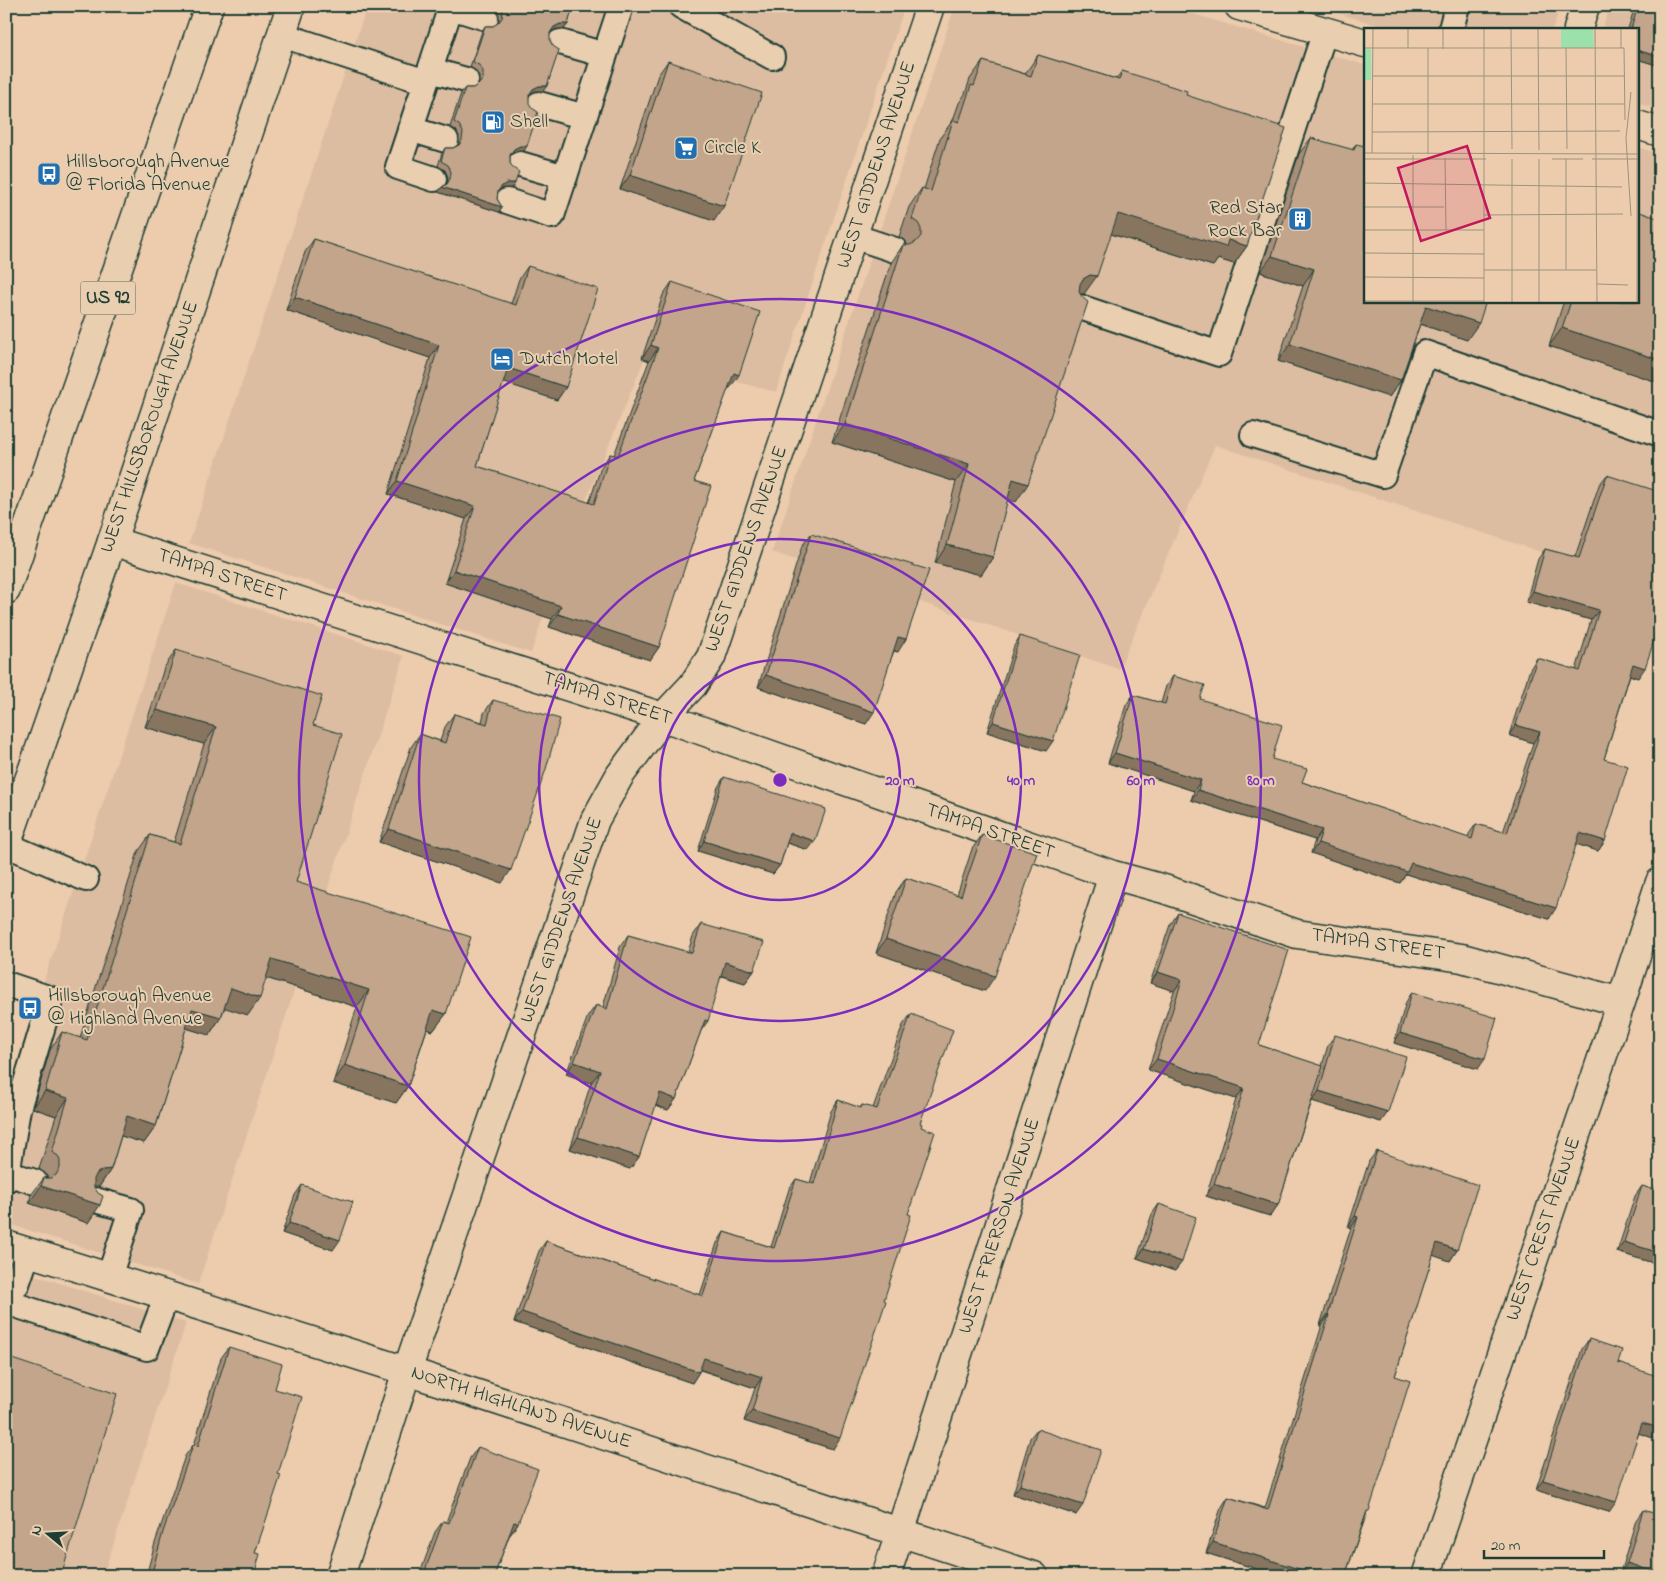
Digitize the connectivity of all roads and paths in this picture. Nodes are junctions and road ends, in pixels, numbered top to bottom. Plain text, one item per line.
1 (209, 6) edge
2 (292, 6) edge
3 (451, 6) edge
4 (621, 6) edge
5 (681, 6) edge
6 (930, 6) edge
7 (1239, 6) edge
8 (1457, 6) edge
9 (1585, 6) edge
10 (486, 18) dead end
11 (1451, 28) edge
12 (1578, 28) edge
13 (1325, 31) junction
14 (282, 35) junction
15 (560, 42) dead end
16 (1364, 43) edge
17 (605, 55) junction
18 (772, 58) dead end
19 (428, 76) junction
20 (466, 80) dead end
21 (539, 104) dead end
22 (584, 118) junction
23 (1638, 125) edge
24 (410, 129) junction
25 (1660, 132) edge
26 (446, 140) dead end
27 (520, 164) dead end
28 (565, 177) junction
29 (434, 178) dead end
30 (508, 201) dead end
31 (853, 236) junction
32 (895, 250) dead end
33 (1080, 307) edge
34 (1660, 434) edge
35 (1253, 436) dead end
36 (112, 541) junction
37 (6, 590) edge
38 (663, 717) junction
39 (6, 845) edge
40 (1113, 875) junction
41 (86, 879) dead end
42 (1660, 882) edge
43 (6, 984) edge
44 (1621, 1002) junction
45 (7, 1176) edge
46 (35, 1182) dead end
47 (95, 1200) edge
48 (17, 1248) edge
49 (110, 1277) junction
50 (6, 1294) edge
51 (167, 1295) junction
52 (6, 1302) edge
53 (406, 1371) junction
54 (900, 1532) junction
55 (340, 1576) edge
56 (886, 1576) edge
57 (1034, 1576) edge
58 (1426, 1576) edge

1 - 37 street, US 92
2 - 14 street, WEST HILLSBOROUGH AVENUE
3 - 10 lane
3 - 19 lane
4 - 17 lane
5 - 18 lane
6 - 31 street, WEST GIDDENS AVENUE
7 - 13 street
8 - 11 lane
9 - 12 street
13 - 16 street
13 - 33 lane
14 - 19 lane
14 - 36 street, WEST HILLSBOROUGH AVENUE
15 - 17 lane
17 - 22 lane
19 - 20 lane
19 - 24 lane
21 - 22 lane
22 - 28 lane
23 - 25 street
24 - 26 lane
24 - 29 lane
27 - 28 lane
28 - 30 lane
31 - 32 lane
31 - 38 street, WEST GIDDENS AVENUE
34 - 35 lane
36 - 38 street, TAMPA STREET
36 - 39 street, WEST HILLSBOROUGH AVENUE
38 - 40 street, TAMPA STREET
38 - 53 street, WEST GIDDENS AVENUE
39 - 41 lane
40 - 44 street, TAMPA STREET
40 - 54 street, WEST FRIERSON AVENUE
42 - 44 street, WEST CREST AVENUE
43 - 45 lane
44 - 58 street, WEST CREST AVENUE
45 - 46 lane
47 - 49 lane
48 - 49 street, NORTH HIGHLAND AVENUE
48 - 50 lane
49 - 51 street, NORTH HIGHLAND AVENUE
51 - 52 lane
51 - 53 street, NORTH HIGHLAND AVENUE
53 - 54 street, NORTH HIGHLAND AVENUE
53 - 55 street, WEST GIDDENS AVENUE
54 - 56 street, WEST FRIERSON AVENUE
54 - 57 street, NORTH HIGHLAND AVENUE

